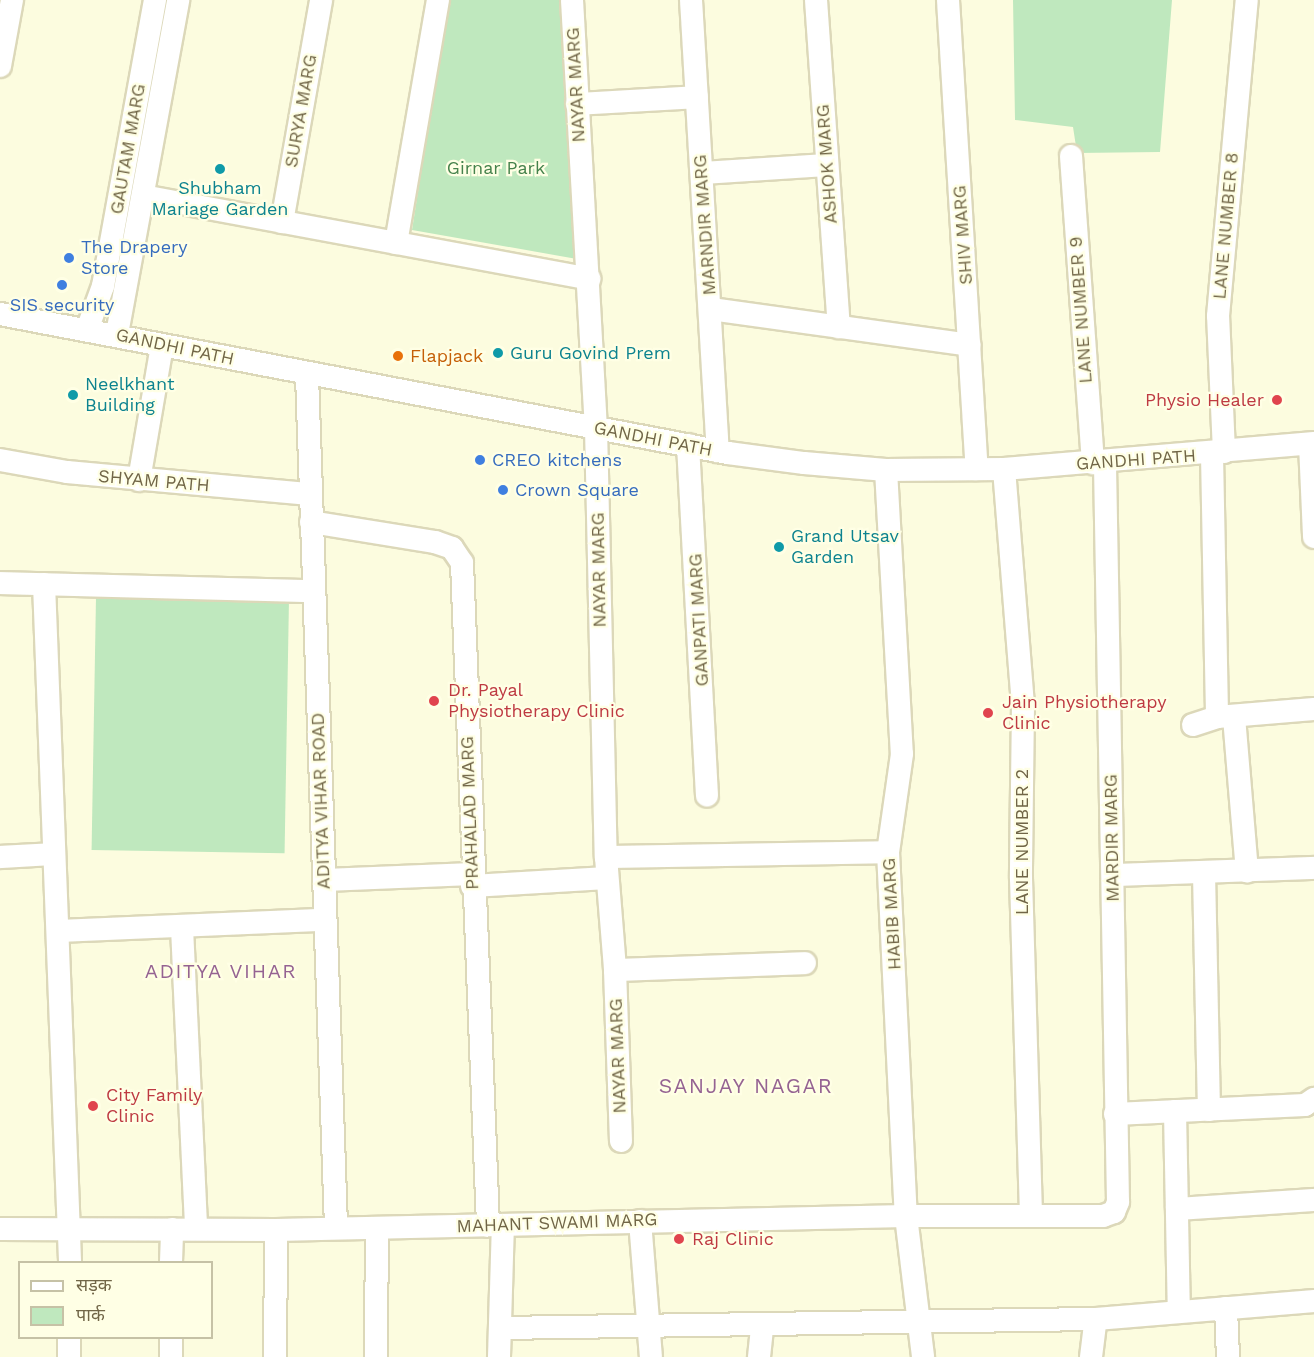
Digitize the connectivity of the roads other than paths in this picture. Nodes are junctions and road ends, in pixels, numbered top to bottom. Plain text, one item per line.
1 (12, 0) edge
2 (155, 0) edge
3 (178, 0) edge
4 (321, 0) edge
5 (438, 0) edge
6 (572, 0) edge
7 (690, 0) edge
8 (816, 0) edge
9 (948, 0) edge
10 (1248, 0) edge
11 (0, 66) edge
12 (697, 98) junction
13 (577, 104) junction
14 (1071, 156) dead end
15 (827, 165) junction
16 (702, 173) junction
17 (143, 196) junction
18 (282, 222) junction
19 (396, 243) junction
20 (589, 279) junction
21 (711, 309) junction
22 (0, 314) edge
23 (840, 327) junction
24 (87, 330) junction
25 (117, 334) junction
26 (970, 345) junction
27 (162, 346) junction
28 (307, 375) junction
29 (596, 428) junction
30 (1312, 444) edge
31 (688, 445) junction
32 (718, 451) junction
33 (1218, 453) junction
34 (0, 459) edge
35 (1099, 463) junction
36 (977, 469) junction
37 (1004, 469) junction
38 (886, 470) junction
39 (139, 480) junction
40 (310, 494) junction
41 (311, 522) junction
42 (1314, 537) edge
43 (0, 583) edge
44 (44, 584) junction
45 (312, 591) junction
46 (1314, 710) edge
47 (1225, 717) junction
48 (1193, 725) dead end
49 (707, 795) dead end
50 (888, 852) junction
51 (54, 854) junction
52 (0, 857) edge
53 (607, 868) junction
54 (1314, 868) edge
55 (1247, 871) junction
56 (1204, 873) junction
57 (1113, 875) junction
58 (325, 879) junction
59 (472, 880) junction
60 (326, 920) junction
61 (182, 928) junction
62 (58, 931) junction
63 (805, 963) dead end
64 (615, 970) junction
65 (1314, 1099) edge
66 (1209, 1110) junction
67 (1175, 1112) junction
68 (1115, 1114) junction
69 (621, 1141) dead end
70 (1314, 1200) edge
71 (1177, 1209) junction
72 (1114, 1212) joint
73 (1031, 1215) junction
74 (906, 1216) junction
75 (639, 1221) junction
76 (496, 1225) junction
77 (336, 1228) junction
78 (377, 1228) junction
79 (0, 1229) edge
80 (196, 1229) junction
81 (172, 1230) junction
82 (276, 1230) junction
83 (70, 1231) junction
84 (70, 1261) edge
85 (171, 1261) edge
86 (1314, 1301) edge
87 (1226, 1308) junction
88 (1179, 1311) junction
89 (1096, 1319) junction
90 (919, 1323) junction
91 (650, 1326) junction
92 (762, 1326) junction
93 (500, 1328) junction
94 (69, 1339) edge
95 (171, 1339) edge
96 (69, 1357) edge
97 (171, 1357) edge
98 (275, 1357) edge
99 (376, 1357) edge
100 (499, 1357) edge
101 (651, 1357) edge
102 (759, 1357) edge
103 (923, 1357) edge
104 (1092, 1357) edge
105 (1228, 1357) edge

1 - 11 street
2 - 24 street, GAUTAM MARG
3 - 17 street, GAUTAM MARG
4 - 18 street, SURYA MARG
5 - 19 street
6 - 13 street, NAYAR MARG
7 - 12 street, MARNDIR MARG
8 - 15 street, ASHOK MARG
9 - 26 street, SHIV MARG
10 - 33 street, LANE NUMBER 8
12 - 13 street
12 - 16 street, MARNDIR MARG
13 - 20 street, NAYAR MARG
14 - 35 street, LANE NUMBER 9
15 - 16 street
15 - 23 street, ASHOK MARG
16 - 21 street, MARNDIR MARG
17 - 18 street
17 - 25 street, GAUTAM MARG
18 - 19 street
19 - 20 street
20 - 29 street, NAYAR MARG
21 - 23 street
21 - 32 street, MARNDIR MARG
22 - 24 street, GANDHI PATH
23 - 26 street
24 - 25 street, GANDHI PATH
25 - 27 street, GANDHI PATH
26 - 36 street, SHIV MARG
27 - 28 street, GANDHI PATH
27 - 39 street
28 - 29 street, GANDHI PATH
28 - 40 street, ADITYA VIHAR ROAD
29 - 31 street, GANDHI PATH
29 - 53 street, NAYAR MARG
30 - 33 street, GANDHI PATH
30 - 42 street
31 - 32 street, GANDHI PATH
31 - 49 street, GANPATI MARG
32 - 38 street, GANDHI PATH
33 - 35 street, GANDHI PATH
33 - 47 street, LANE NUMBER 8
34 - 39 street, SHYAM PATH
35 - 37 street, GANDHI PATH
35 - 57 street, MARDIR MARG
36 - 37 street, GANDHI PATH
36 - 38 street, GANDHI PATH
37 - 73 street, LANE NUMBER 2
38 - 50 street, HABIB MARG
39 - 40 street, SHYAM PATH
40 - 41 street, ADITYA VIHAR ROAD
41 - 45 street, ADITYA VIHAR ROAD
41 - 59 street, PRAHALAD MARG
43 - 44 street
44 - 45 street
44 - 51 street
45 - 58 street, ADITYA VIHAR ROAD
46 - 47 street
47 - 48 street
47 - 55 street, LANE NUMBER 8
50 - 53 street
50 - 74 street, HABIB MARG
51 - 52 street
51 - 62 street
53 - 59 street
53 - 64 street, NAYAR MARG
54 - 55 street
55 - 56 street
56 - 57 street
56 - 66 street
57 - 68 street, MARDIR MARG
58 - 59 street
58 - 60 street, ADITYA VIHAR ROAD
59 - 76 street, PRAHALAD MARG
60 - 61 street
60 - 77 street, ADITYA VIHAR ROAD
61 - 62 street
61 - 80 street
62 - 83 street
63 - 64 street
64 - 69 street, NAYAR MARG
65 - 66 street
66 - 67 street
67 - 68 street
67 - 71 street
68 - 72 street, MARDIR MARG
70 - 71 street
71 - 88 street
72 - 73 street, MAHANT SWAMI MARG
73 - 74 street, MAHANT SWAMI MARG
74 - 75 street, MAHANT SWAMI MARG
74 - 90 street, HABIB MARG
75 - 76 street, MAHANT SWAMI MARG
75 - 91 street
76 - 78 street, MAHANT SWAMI MARG
76 - 93 street, PRAHALAD MARG
77 - 78 street, MAHANT SWAMI MARG
77 - 82 street, MAHANT SWAMI MARG
78 - 99 street
79 - 83 street, MAHANT SWAMI MARG
80 - 81 street, MAHANT SWAMI MARG
80 - 82 street, MAHANT SWAMI MARG
81 - 83 street, MAHANT SWAMI MARG
81 - 85 street
82 - 98 street
83 - 84 street
86 - 87 street
87 - 88 street
87 - 105 street
88 - 89 street
89 - 90 street
89 - 104 street
90 - 92 street
90 - 103 street, HABIB MARG
91 - 92 street
91 - 93 street
91 - 101 street
92 - 102 street
93 - 100 street, PRAHALAD MARG
94 - 96 street
95 - 97 street

